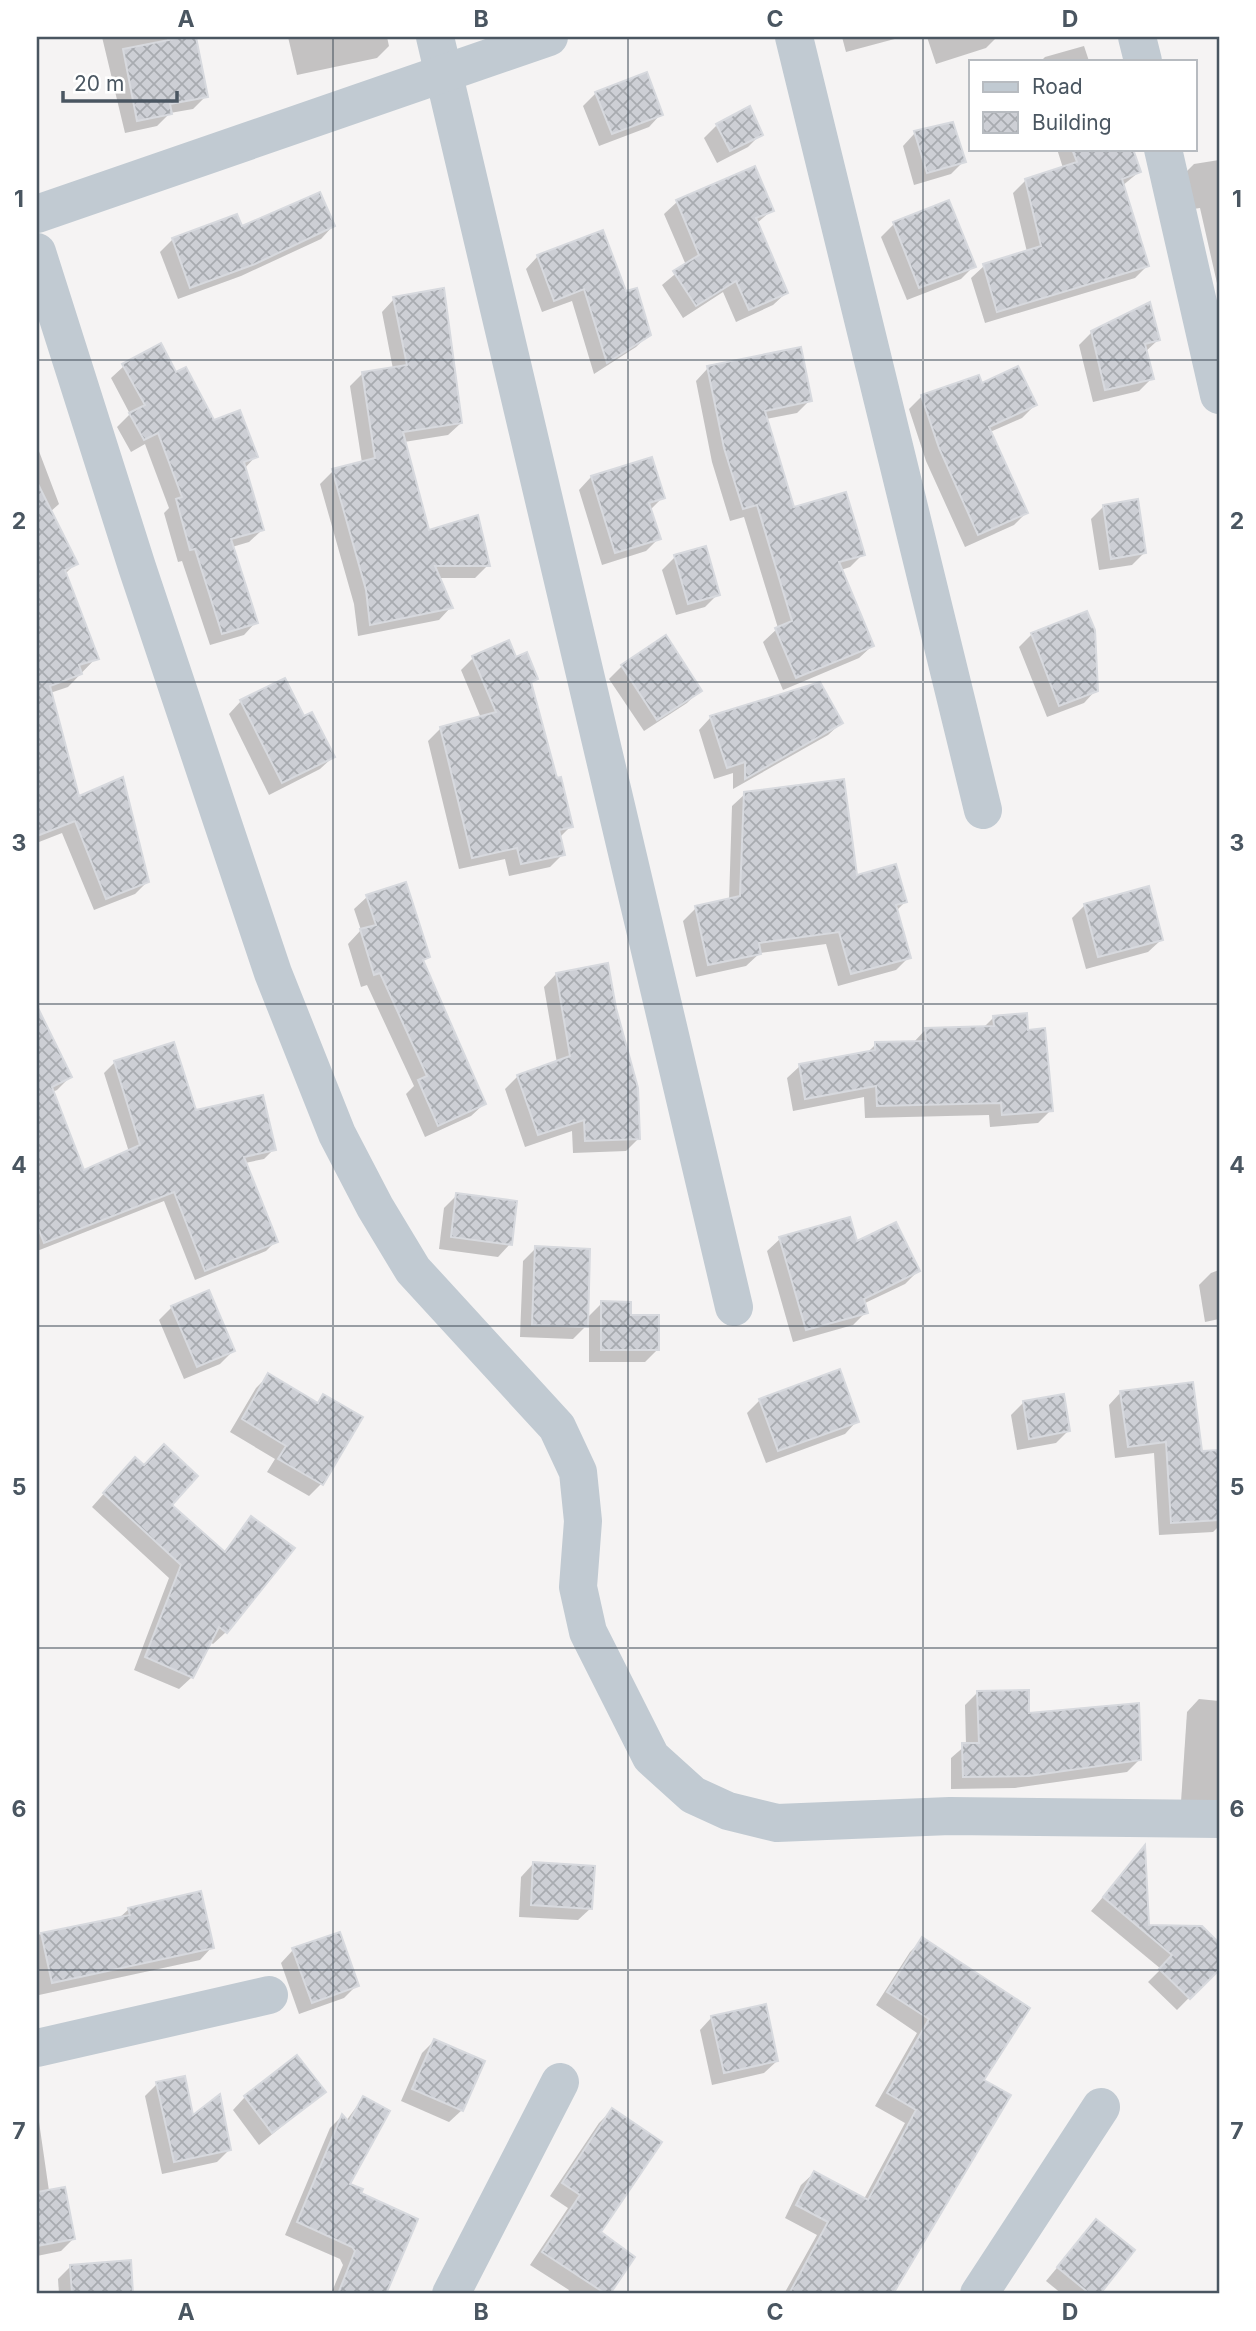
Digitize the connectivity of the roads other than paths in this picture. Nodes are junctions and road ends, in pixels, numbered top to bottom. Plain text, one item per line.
1 (549, 37) edge
2 (794, 37) edge
3 (1137, 37) edge
4 (439, 54) edge
5 (1143, 60) edge
6 (1163, 150) edge
7 (37, 214) edge
8 (37, 252) edge
9 (1219, 396) edge
10 (983, 810) dead end
11 (734, 1307) dead end
12 (1219, 1819) edge
13 (269, 1994) dead end
14 (37, 2048) edge
15 (559, 2082) dead end
16 (1101, 2107) dead end
17 (451, 2294) edge
18 (979, 2294) edge

1 - 4 street
2 - 10 street
3 - 5 street
4 - 7 street
4 - 11 street
6 - 9 street
8 - 12 street
13 - 14 street
15 - 17 street
16 - 18 street

